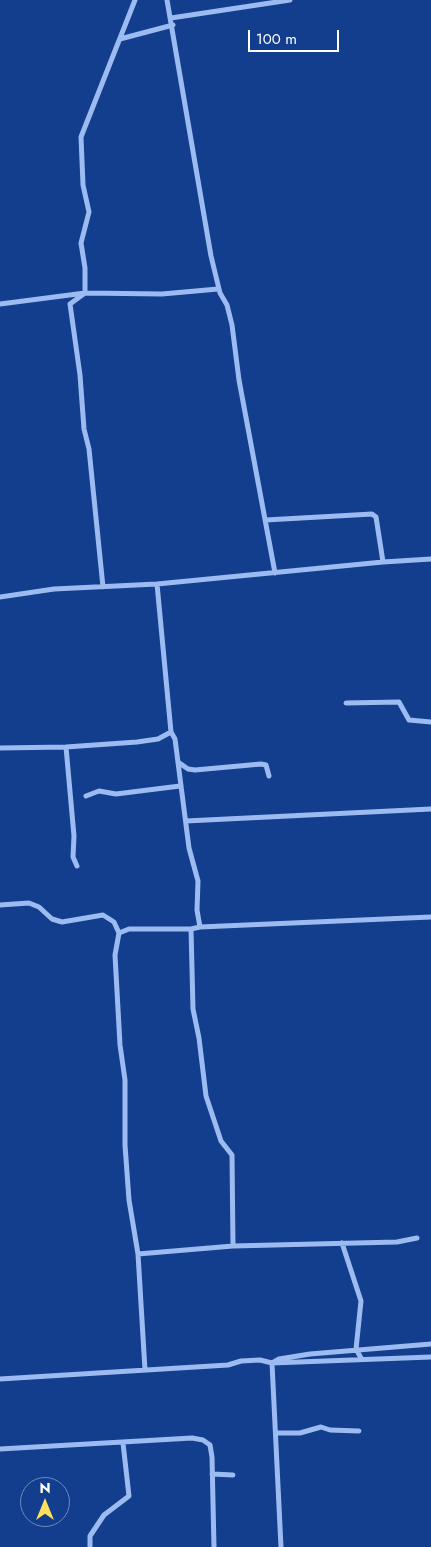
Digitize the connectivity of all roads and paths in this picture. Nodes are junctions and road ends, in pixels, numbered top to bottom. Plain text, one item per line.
1 (135, 0) edge
2 (167, 0) edge
3 (290, 0) edge
4 (171, 18) junction
5 (173, 26) junction
6 (120, 39) junction
7 (218, 288) junction
8 (85, 293) junction
9 (0, 304) edge
10 (266, 520) junction
11 (431, 559) edge
12 (383, 562) junction
13 (275, 573) junction
14 (157, 584) junction
15 (103, 587) junction
16 (0, 597) edge
17 (346, 703) dead end
18 (431, 722) edge
19 (171, 732) junction
20 (66, 747) junction
21 (0, 748) edge
22 (178, 762) junction
23 (270, 776) dead end
24 (180, 786) junction
25 (86, 796) dead end
26 (431, 809) edge
27 (186, 821) junction
28 (76, 866) dead end
29 (0, 905) edge
30 (431, 917) edge
31 (200, 927) junction
32 (191, 929) junction
33 (119, 933) junction
34 (417, 1238) dead end
35 (342, 1243) junction
36 (233, 1246) junction
37 (138, 1254) junction
38 (431, 1344) edge
39 (356, 1349) junction
40 (431, 1356) edge
41 (361, 1358) junction
42 (272, 1363) junction
43 (145, 1370) junction
44 (0, 1379) edge
45 (359, 1431) dead end
46 (276, 1433) junction
47 (123, 1443) junction
48 (0, 1449) edge
49 (212, 1474) junction
50 (233, 1475) dead end
51 (90, 1547) edge
52 (214, 1547) edge
53 (281, 1547) edge

1 - 6 street
2 - 4 street
3 - 4 street
4 - 5 street
5 - 6 street
5 - 7 street
6 - 8 street
7 - 8 street
7 - 10 street
8 - 9 street
8 - 15 street
10 - 12 street
10 - 13 street
11 - 12 street
12 - 13 street
13 - 14 street
14 - 15 street
14 - 19 street
15 - 16 street
17 - 18 street
19 - 20 street
19 - 22 street
20 - 21 street
20 - 28 street
22 - 23 street
22 - 24 street
24 - 25 street
24 - 27 street
26 - 27 street
27 - 31 street
29 - 33 street
30 - 31 street
31 - 32 street
32 - 33 street
32 - 36 street
33 - 37 street
34 - 35 street
35 - 36 street
35 - 39 street
36 - 37 street
37 - 43 street
38 - 39 street
39 - 41 street
39 - 42 street
40 - 41 street
41 - 42 street
42 - 43 street
42 - 46 street
43 - 44 street
45 - 46 street
46 - 53 street
47 - 48 street
47 - 49 street
47 - 51 street
49 - 50 street
49 - 52 street

